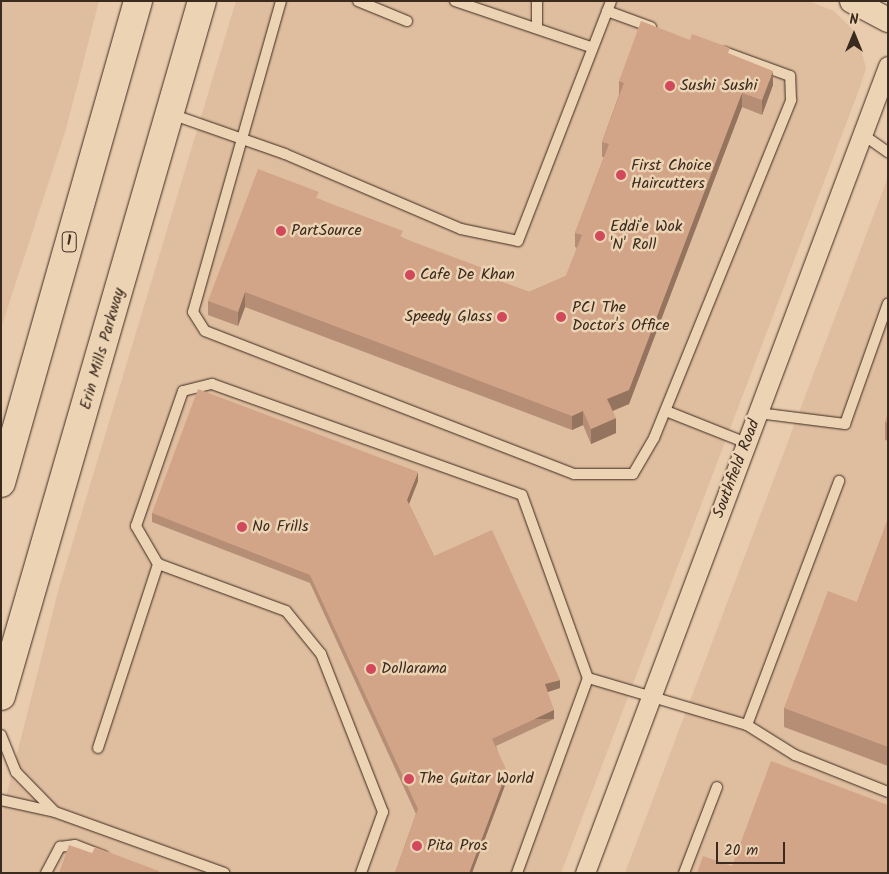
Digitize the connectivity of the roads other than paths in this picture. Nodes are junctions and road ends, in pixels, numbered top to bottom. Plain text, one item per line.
1 (138, 1) edge
2 (202, 1) edge
3 (281, 1) edge
4 (358, 1) edge
5 (455, 1) edge
6 (537, 1) edge
7 (612, 1) edge
8 (852, 1) edge
9 (607, 11) junction
10 (888, 20) edge
11 (407, 21) dead end
12 (536, 28) junction
13 (659, 30) edge
14 (591, 47) junction
15 (715, 49) edge
16 (888, 66) edge
17 (171, 114) junction
18 (862, 134) junction
19 (241, 139) junction
20 (888, 152) edge
21 (888, 303) edge
22 (666, 411) junction
23 (758, 413) junction
24 (747, 443) junction
25 (839, 481) dead end
26 (1, 483) edge
27 (158, 564) junction
28 (588, 678) junction
29 (652, 694) junction
30 (1, 696) edge
31 (747, 725) junction
32 (1, 735) edge
33 (98, 748) dead end
34 (717, 787) dead end
35 (888, 792) edge
36 (1, 800) edge
37 (55, 812) junction
38 (118, 860) edge
39 (46, 873) edge
40 (224, 873) edge
41 (361, 873) edge
42 (517, 873) edge
43 (586, 873) edge
44 (684, 873) edge

1 - 26 main road, 1
2 - 17 main road, Erin Mills Parkway
3 - 19 lane
4 - 11 lane
5 - 12 lane
6 - 12 lane
7 - 9 lane
8 - 10 street
9 - 13 lane
9 - 14 lane
12 - 14 lane
14 - 19 lane
15 - 22 lane
16 - 18 street, Southfield Road
17 - 19 lane
17 - 30 main road, Erin Mills Parkway
18 - 20 lane
18 - 23 street, Southfield Road
19 - 22 lane
21 - 23 lane
22 - 24 lane
23 - 24 street, Southfield Road
24 - 29 street, Southfield Road
25 - 31 lane
27 - 28 lane
27 - 33 lane
27 - 41 lane
28 - 29 lane
28 - 42 lane
29 - 31 lane
29 - 43 street, Southfield Road
31 - 35 lane
32 - 37 lane
34 - 44 lane
36 - 37 lane
37 - 40 lane
38 - 39 lane

